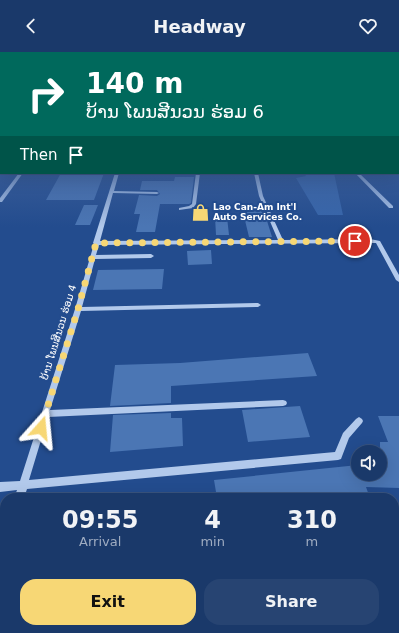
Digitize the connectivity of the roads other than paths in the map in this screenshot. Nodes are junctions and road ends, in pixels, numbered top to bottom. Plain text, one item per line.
1 (20, 174) edge
2 (117, 174) edge
3 (198, 174) edge
4 (256, 174) edge
5 (358, 174) edge
6 (111, 192) junction
7 (156, 192) dead end
8 (0, 201) edge
9 (391, 206) dead end
10 (181, 209) dead end
11 (281, 241) junction
12 (96, 243) junction
13 (151, 256) dead end
14 (92, 257) junction
15 (399, 280) edge
16 (258, 305) dead end
17 (78, 309) junction
18 (283, 403) dead end
19 (46, 414) junction
20 (359, 421) dead end
21 (22, 486) junction
22 (0, 487) edge
23 (20, 493) edge

1 - 8 street
2 - 6 street, ບ້ານ ໂພນສີນວນ ຮ່ອມ 4
3 - 10 street
4 - 11 street
5 - 9 street
6 - 7 street
6 - 12 street, ບ້ານ ໂພນສີນວນ ຮ່ອມ 4
11 - 12 street
11 - 15 street
12 - 14 street, ບ້ານ ໂພນສີນວນ ຮ່ອມ 4
13 - 14 street
14 - 17 street, ບ້ານ ໂພນສີນວນ ຮ່ອມ 4
16 - 17 street
17 - 19 street, ບ້ານ ໂພນສີນວນ ຮ່ອມ 4
18 - 19 street
19 - 21 street, ບ້ານ ໂພນສີນວນ ຮ່ອມ 4
20 - 21 street
21 - 22 street
21 - 23 street, ບ້ານ ໂພນສີນວນ ຮ່ອມ 4

